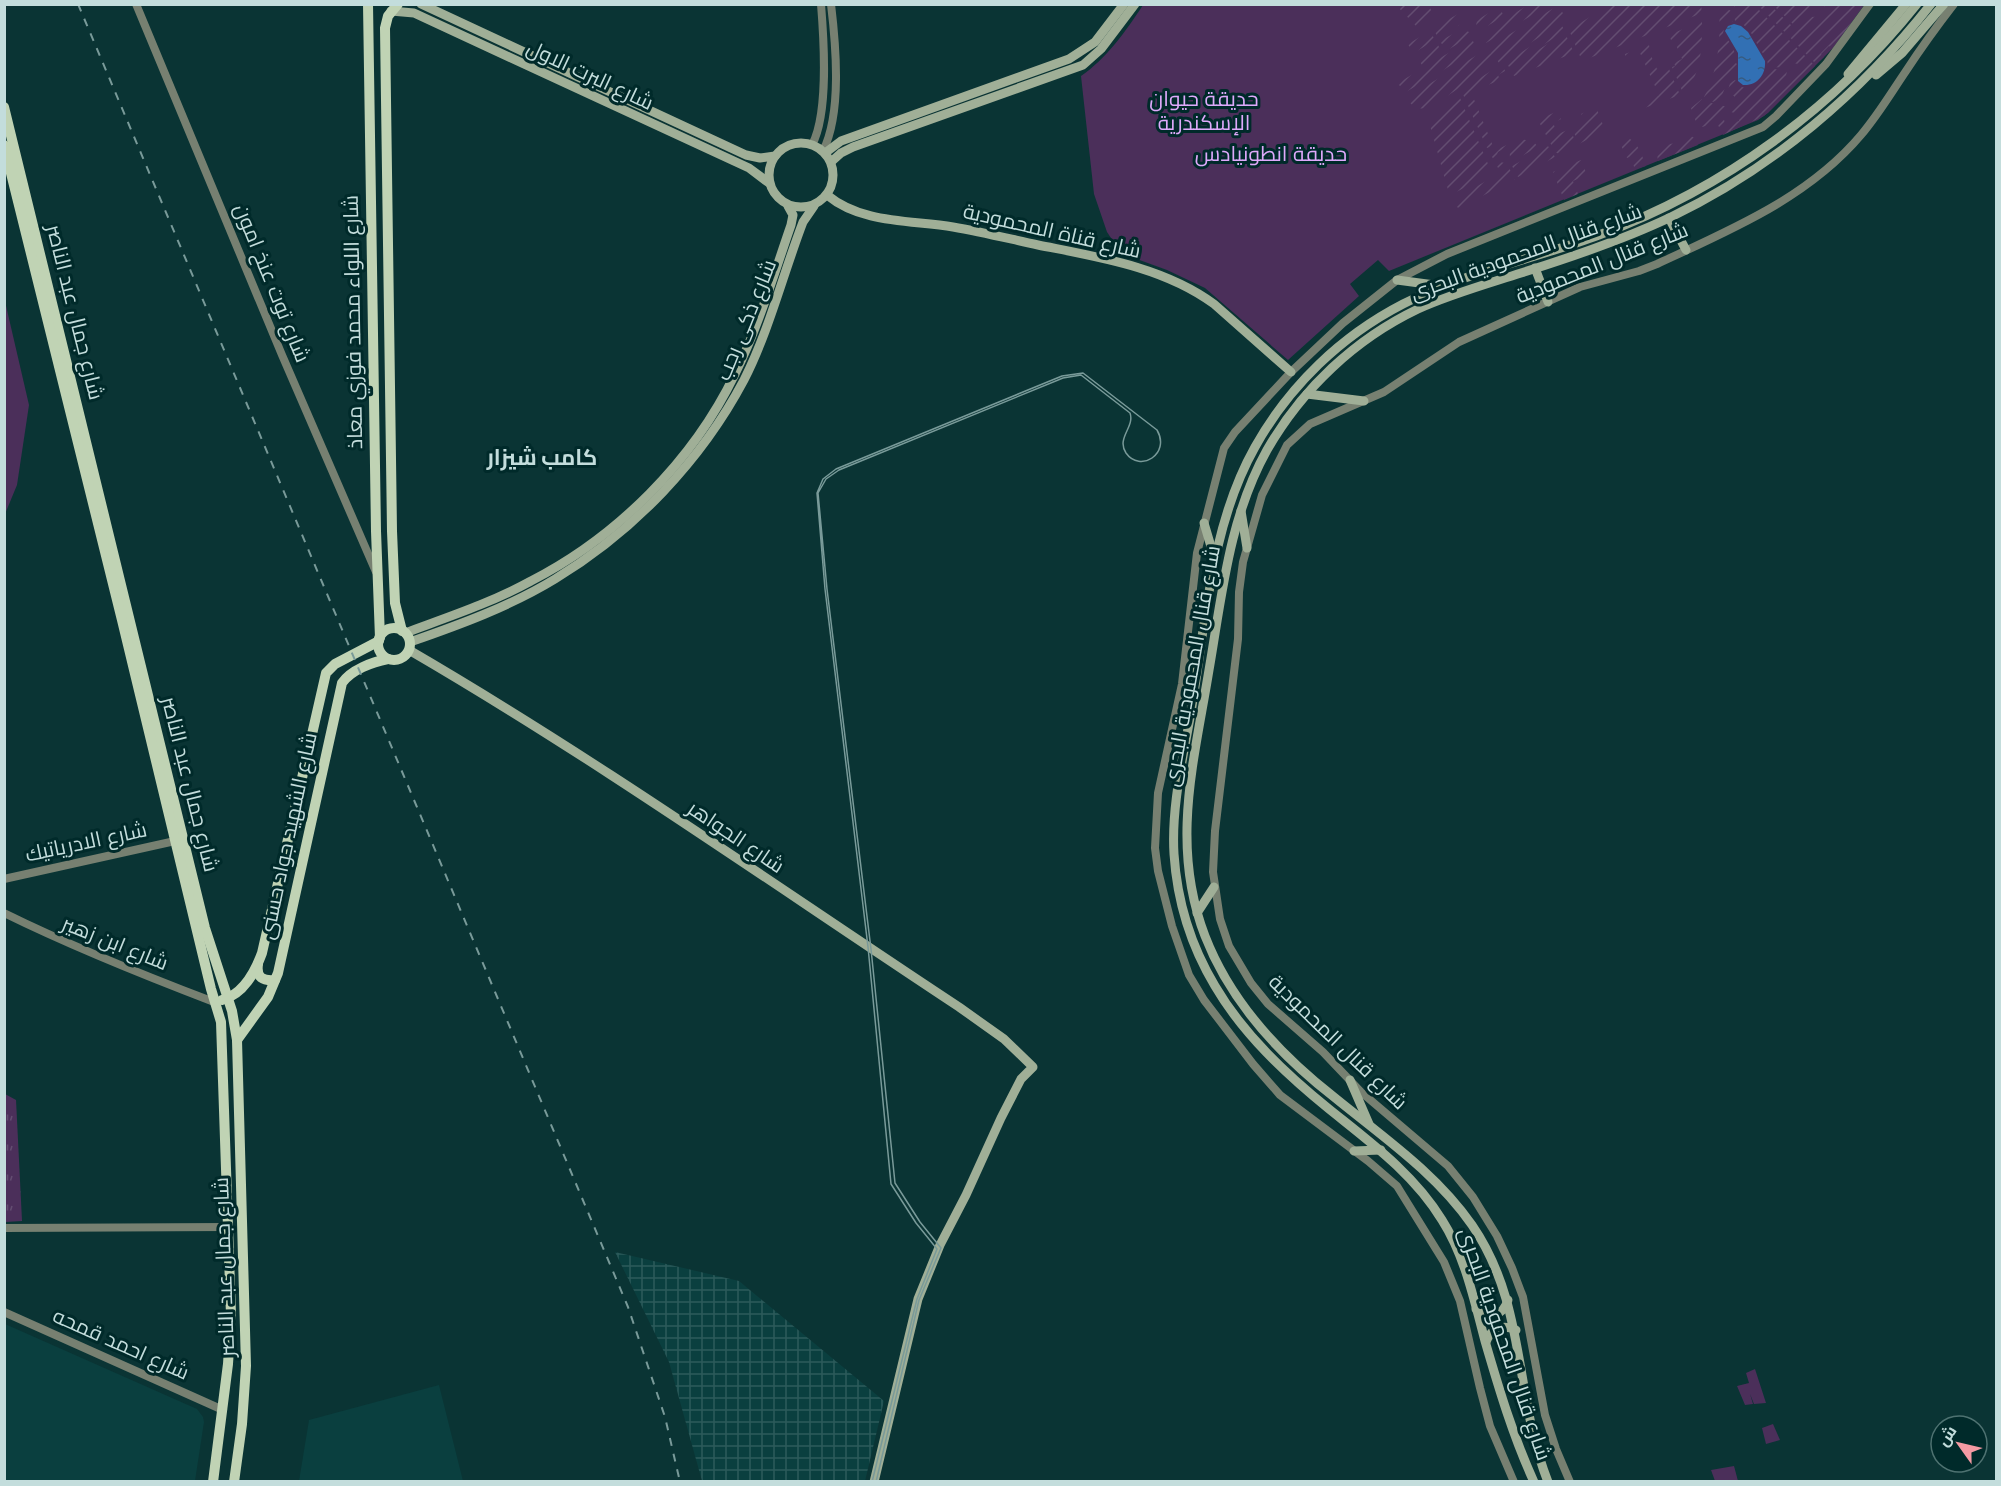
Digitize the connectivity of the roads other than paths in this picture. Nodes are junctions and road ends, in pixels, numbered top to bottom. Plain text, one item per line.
1 (136, 4) edge
2 (368, 4) edge
3 (421, 4) edge
4 (821, 4) edge
5 (831, 4) edge
6 (1124, 4) edge
7 (1135, 4) edge
8 (1870, 4) edge
9 (1906, 4) edge
10 (1917, 4) edge
11 (1931, 4) edge
12 (1944, 4) edge
13 (1954, 4) edge
14 (394, 8) edge
15 (462, 23) junction
16 (482, 32) junction
17 (458, 33) junction
18 (477, 42) junction
19 (1861, 84) junction
20 (1840, 87) junction
21 (4, 107) edge
22 (651, 111) junction
23 (646, 121) junction
24 (4, 145) edge
25 (812, 145) junction
26 (824, 152) junction
27 (775, 156) junction
28 (831, 162) junction
29 (769, 183) junction
30 (827, 195) junction
31 (788, 206) junction
32 (814, 206) junction
33 (1670, 218) junction
34 (1686, 250) junction
35 (1535, 268) junction
36 (1397, 280) junction
37 (1444, 286) junction
38 (1548, 302) junction
39 (1291, 372) junction
40 (1307, 394) junction
41 (1364, 401) junction
42 (75, 411) junction
43 (1241, 508) junction
44 (1204, 523) junction
45 (1247, 548) junction
46 (1215, 562) junction
47 (568, 565) junction
48 (377, 575) junction
49 (406, 639) junction
50 (379, 640) junction
51 (388, 658) junction
52 (176, 841) junction
53 (4, 879) edge
54 (1214, 887) junction
55 (4, 913) edge
56 (1197, 913) junction
57 (258, 964) junction
58 (220, 977) junction
59 (275, 980) junction
60 (209, 981) junction
61 (227, 998) junction
62 (214, 1002) junction
63 (237, 1040) junction
64 (1350, 1080) junction
65 (1370, 1126) junction
66 (1381, 1150) junction
67 (1354, 1151) junction
68 (229, 1227) junction
69 (4, 1228) edge
70 (1508, 1300) junction
71 (1476, 1309) junction
72 (4, 1312) edge
73 (1516, 1330) junction
74 (1486, 1342) junction
75 (222, 1415) junction
76 (242, 1424) junction
77 (213, 1482) edge
78 (234, 1482) edge
79 (874, 1482) edge
80 (1514, 1482) edge
81 (1534, 1482) edge
82 (1548, 1482) edge
83 (1570, 1482) edge

1 - 48 street, شارع توت عنخ امون
2 - 48 main road, شارع اللواء محمد فوزي معاذ
3 - 15 main road, شارع البرت الاول
4 - 25 street
5 - 26 street
6 - 26 main road
7 - 28 main road
8 - 36 street
9 - 20 main road
10 - 20 main road
11 - 19 main road
12 - 19 main road
13 - 34 street, شارع قنال المحمودية
14 - 17 main road, شارع البرت الاول
14 - 49 main road, شارع اللواء محمد فوزي معاذ
15 - 16 main road, شارع البرت الاول
15 - 17 main road
16 - 18 main road
16 - 22 main road, شارع البرت الاول
17 - 18 main road, شارع البرت الاول
18 - 23 main road, شارع البرت الاول
19 - 33 main road, شارع قنال المحمودية البحرى
20 - 37 main road, شارع قنال المحمودية البحرى
21 - 42 main road, شارع جمال عبد الناصر
22 - 23 main road
22 - 27 main road, شارع البرت الاول
23 - 29 main road, شارع البرت الاول
24 - 42 main road, شارع جمال عبد الناصر
25 - 26 main road
25 - 27 main road
26 - 28 main road
27 - 29 main road
28 - 30 main road
29 - 31 main road
30 - 32 main road
30 - 39 main road, شارع قناة المحمودية
31 - 32 main road
31 - 47 main road, شارع ذكى رجب
32 - 47 main road, شارع ذكى رجب
33 - 34 main road
33 - 35 main road, شارع قنال المحمودية البحرى
34 - 38 street, شارع قنال المحمودية
35 - 38 main road
35 - 40 main road, شارع قنال المحمودية البحرى
36 - 37 main road
36 - 39 street
37 - 46 main road, شارع قنال المحمودية البحرى
38 - 41 street, شارع قنال المحمودية
39 - 44 street
40 - 41 main road
40 - 43 main road, شارع قنال المحمودية البحرى
41 - 45 street, شارع قنال المحمودية
42 - 52 main road, شارع جمال عبد الناصر
42 - 58 main road, شارع جمال عبد الناصر
43 - 45 main road
43 - 56 main road, شارع قنال المحمودية البحرى
44 - 46 main road
44 - 67 street
45 - 54 street, شارع قنال المحمودية
46 - 66 main road, شارع قنال المحمودية البحرى
47 - 49 main road, شارع ذكى رجب
48 - 50 main road, شارع اللواء محمد فوزي معاذ
49 - 50 main road
49 - 51 main road
49 - 79 main road, شارع الجواهر
50 - 51 main road
50 - 57 main road, شارع الشهيد جواد حسنى
51 - 59 main road, شارع الشهيد جواد حسنى
52 - 53 street, شارع الادرياتيك
52 - 60 main road, شارع جمال عبد الناصر
54 - 56 main road
54 - 64 street, شارع قنال المحمودية
55 - 62 street, شارع ابن زهير
56 - 65 main road, شارع قنال المحمودية البحرى
57 - 59 main road
57 - 61 main road, شارع الشهيد جواد حسنى
58 - 60 main road
58 - 61 main road, شارع جمال عبد الناصر
59 - 63 main road, شارع الشهيد جواد حسنى
60 - 62 main road, شارع جمال عبد الناصر
61 - 62 main road, شارع الشهيد جواد حسنى
61 - 63 main road, شارع جمال عبد الناصر
62 - 68 main road, شارع جمال عبد الناصر
63 - 76 main road, شارع جمال عبد الناصر
64 - 65 main road
64 - 83 street, شارع قنال المحمودية
65 - 70 main road, شارع قنال المحمودية البحرى
66 - 67 main road
66 - 71 main road, شارع قنال المحمودية البحرى
67 - 80 street
68 - 69 street
68 - 75 main road, شارع جمال عبد الناصر
70 - 71 main road
70 - 73 main road, شارع قنال المحمودية البحرى
71 - 74 main road, شارع قنال المحمودية البحرى
72 - 75 street, شارع احمد قمحه
73 - 74 main road
73 - 82 main road, شارع قنال المحمودية البحرى
74 - 81 main road, شارع قنال المحمودية البحرى
75 - 76 main road
75 - 77 main road, شارع جمال عبد الناصر
76 - 78 main road, شارع جمال عبد الناصر

